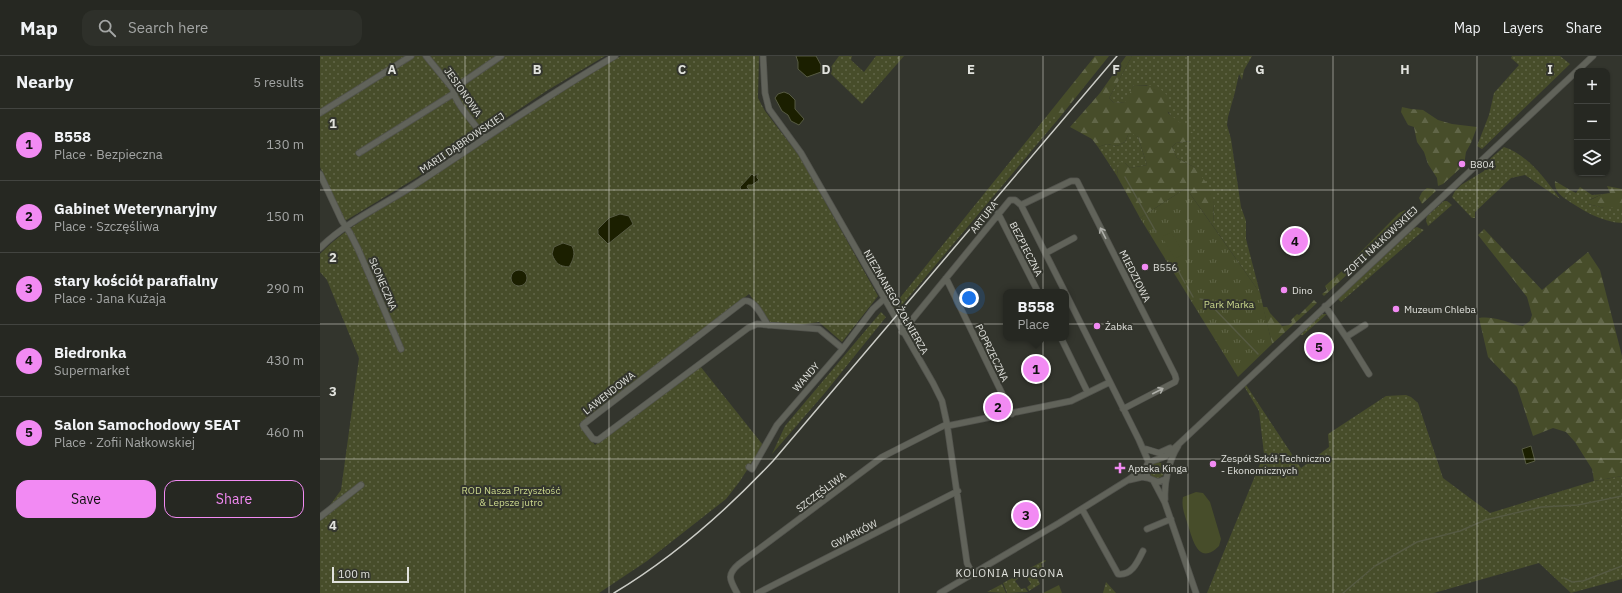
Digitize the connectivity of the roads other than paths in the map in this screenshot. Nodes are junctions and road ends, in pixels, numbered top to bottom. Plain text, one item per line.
1 (411, 56) edge
2 (426, 56) edge
3 (501, 56) edge
4 (615, 56) edge
5 (763, 56) edge
6 (1593, 56) edge
7 (453, 92) junction
8 (320, 113) edge
9 (485, 138) junction
10 (359, 153) dead end
11 (320, 174) edge
12 (1021, 205) junction
13 (998, 213) junction
14 (345, 227) junction
15 (1074, 238) dead end
16 (320, 248) edge
17 (1046, 253) junction
18 (946, 278) junction
19 (1036, 289) edge
20 (1063, 289) edge
21 (884, 299) junction
22 (1069, 301) edge
23 (1325, 306) junction
24 (768, 325) junction
25 (1364, 325) dead end
26 (902, 332) junction
27 (1346, 337) junction
28 (1062, 341) edge
29 (842, 348) junction
30 (401, 349) dead end
31 (1368, 374) dead end
32 (1110, 382) junction
33 (1087, 390) dead end
34 (1123, 409) junction
35 (1012, 414) junction
36 (947, 425) junction
37 (1139, 440) junction
38 (1182, 441) junction
39 (1146, 449) junction
40 (1157, 459) junction
41 (1148, 464) junction
42 (749, 467) dead end
43 (1169, 471) junction
44 (1148, 478) junction
45 (1166, 479) junction
46 (1128, 480) junction
47 (1154, 482) junction
48 (361, 485) dead end
49 (958, 491) junction
50 (1165, 503) junction
51 (1082, 509) junction
52 (320, 517) edge
53 (1171, 519) junction
54 (1147, 529) dead end
55 (1143, 551) dead end
56 (972, 573) junction
57 (737, 593) edge
58 (758, 593) edge
59 (940, 593) edge
60 (1196, 593) edge

1 - 8 street
2 - 7 street, JESIONOWA
3 - 7 street
4 - 9 street, MARII DĄBROWSKIEJ
5 - 21 street, NIEZNANEGO ŻOŁNIERZA
6 - 23 street, ZOFII NAŁKOWSKIEJ
7 - 9 street, JESIONOWA
7 - 10 street
9 - 14 street, MARII DĄBROWSKIEJ
11 - 14 street, SŁONECZNA
12 - 13 street, ARTURA
12 - 17 street
34 -> 12 street, MIEDZIOWA
13 - 18 street, ARTURA
13 - 19 street, BEZPIECZNA
14 - 16 street, MARII DĄBROWSKIEJ
14 - 30 street, SŁONECZNA
15 - 17 street
17 - 20 street
18 - 26 street, ARTURA
18 - 35 street, POPRZECZNA
21 - 26 street, NIEZNANEGO ŻOŁNIERZA
21 - 29 street, WANDY
22 - 32 street
23 - 27 street
23 - 38 street, ZOFII NAŁKOWSKIEJ
24 - 24 street, LAWENDOWA
24 - 29 street, LAWENDOWA
25 - 27 street
26 - 36 street, NIEZNANEGO ŻOŁNIERZA
27 - 31 street
28 - 33 street
29 - 42 street, WANDY
32 - 34 street
32 - 35 street, SZCZĘŚLIWA
34 - 37 street
35 - 36 street, SZCZĘŚLIWA
36 - 49 street, NIEZNANEGO ŻOŁNIERZA
36 - 57 street, SZCZĘŚLIWA
37 - 39 street
37 - 41 street
38 - 39 street
38 - 40 street
38 - 43 street
39 - 40 street
40 - 41 street
40 - 43 street
41 - 44 street
41 - 46 street
43 - 45 street
44 - 46 street
44 - 47 street
45 - 47 street
45 - 50 street
46 - 51 street
47 - 50 street
48 - 52 street
49 - 56 street, NIEZNANEGO ŻOŁNIERZA
49 - 58 street, GWARKÓW
50 - 53 street
51 - 55 street
51 - 56 street
53 - 54 street
53 - 60 street
56 - 59 street

